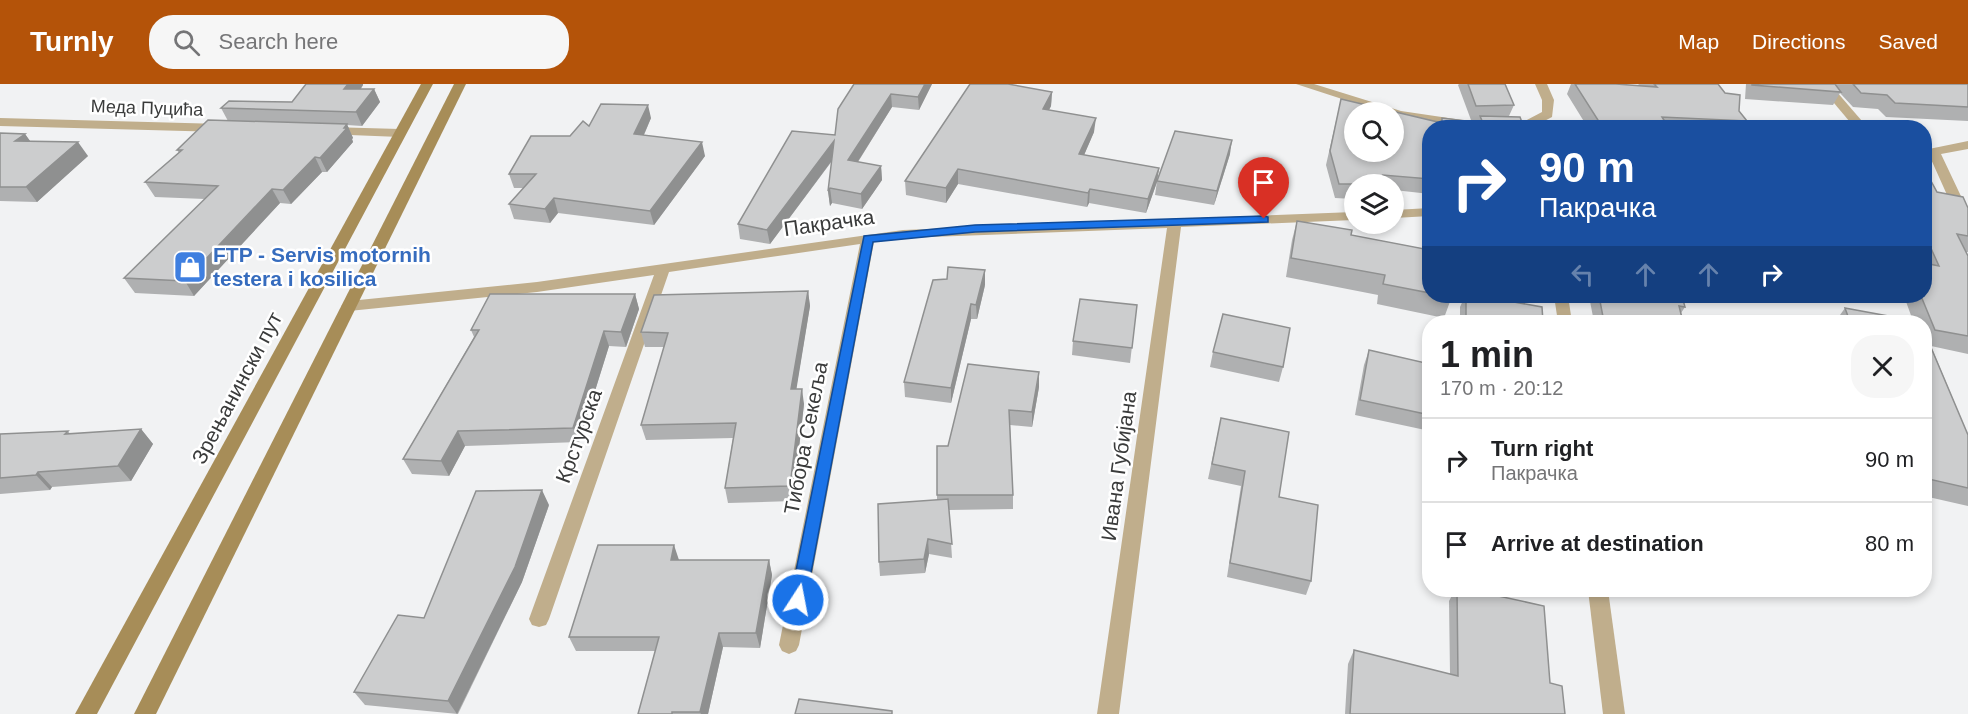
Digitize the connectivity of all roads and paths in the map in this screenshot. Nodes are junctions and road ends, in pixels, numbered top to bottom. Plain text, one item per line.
1 (427, 84) edge
2 (460, 84) edge
3 (1302, 84) edge
4 (1541, 84) edge
5 (1824, 84) edge
6 (1339, 90) edge
7 (1438, 120) edge
8 (1536, 120) edge
9 (1855, 120) edge
10 (0, 122) edge
11 (235, 129) edge
12 (318, 131) edge
13 (400, 133) junction
14 (1968, 145) edge
15 (1932, 152) edge
16 (1932, 159) edge
17 (1422, 212) edge
18 (1404, 213) edge
19 (1344, 216) edge
20 (1175, 223) junction
21 (1968, 226) edge
22 (868, 239) junction
23 (663, 269) junction
24 (349, 306) junction
25 (1599, 597) edge
26 (538, 619) dead end
27 (789, 645) dead end
28 (86, 714) edge
29 (146, 714) edge
30 (1108, 714) edge
31 (1614, 714) edge

1 - 13 main road, Зрењанински пут
2 - 24 main road
3 - 6 street
4 - 8 street
5 - 9 street
6 - 7 street
10 - 11 street, Меда Пуцића
12 - 13 street
13 - 28 main road, Зрењанински пут
14 - 15 street
16 - 21 street
17 - 18 street
19 - 20 street, Пакрачка
20 - 22 street, Пакрачка
20 - 30 street, Ивана Губијана
22 - 23 street, Пакрачка
22 - 27 street, Тибора Секеља
23 - 24 street, Пакрачка
23 - 26 street, Крстурска
24 - 29 main road
25 - 31 street

